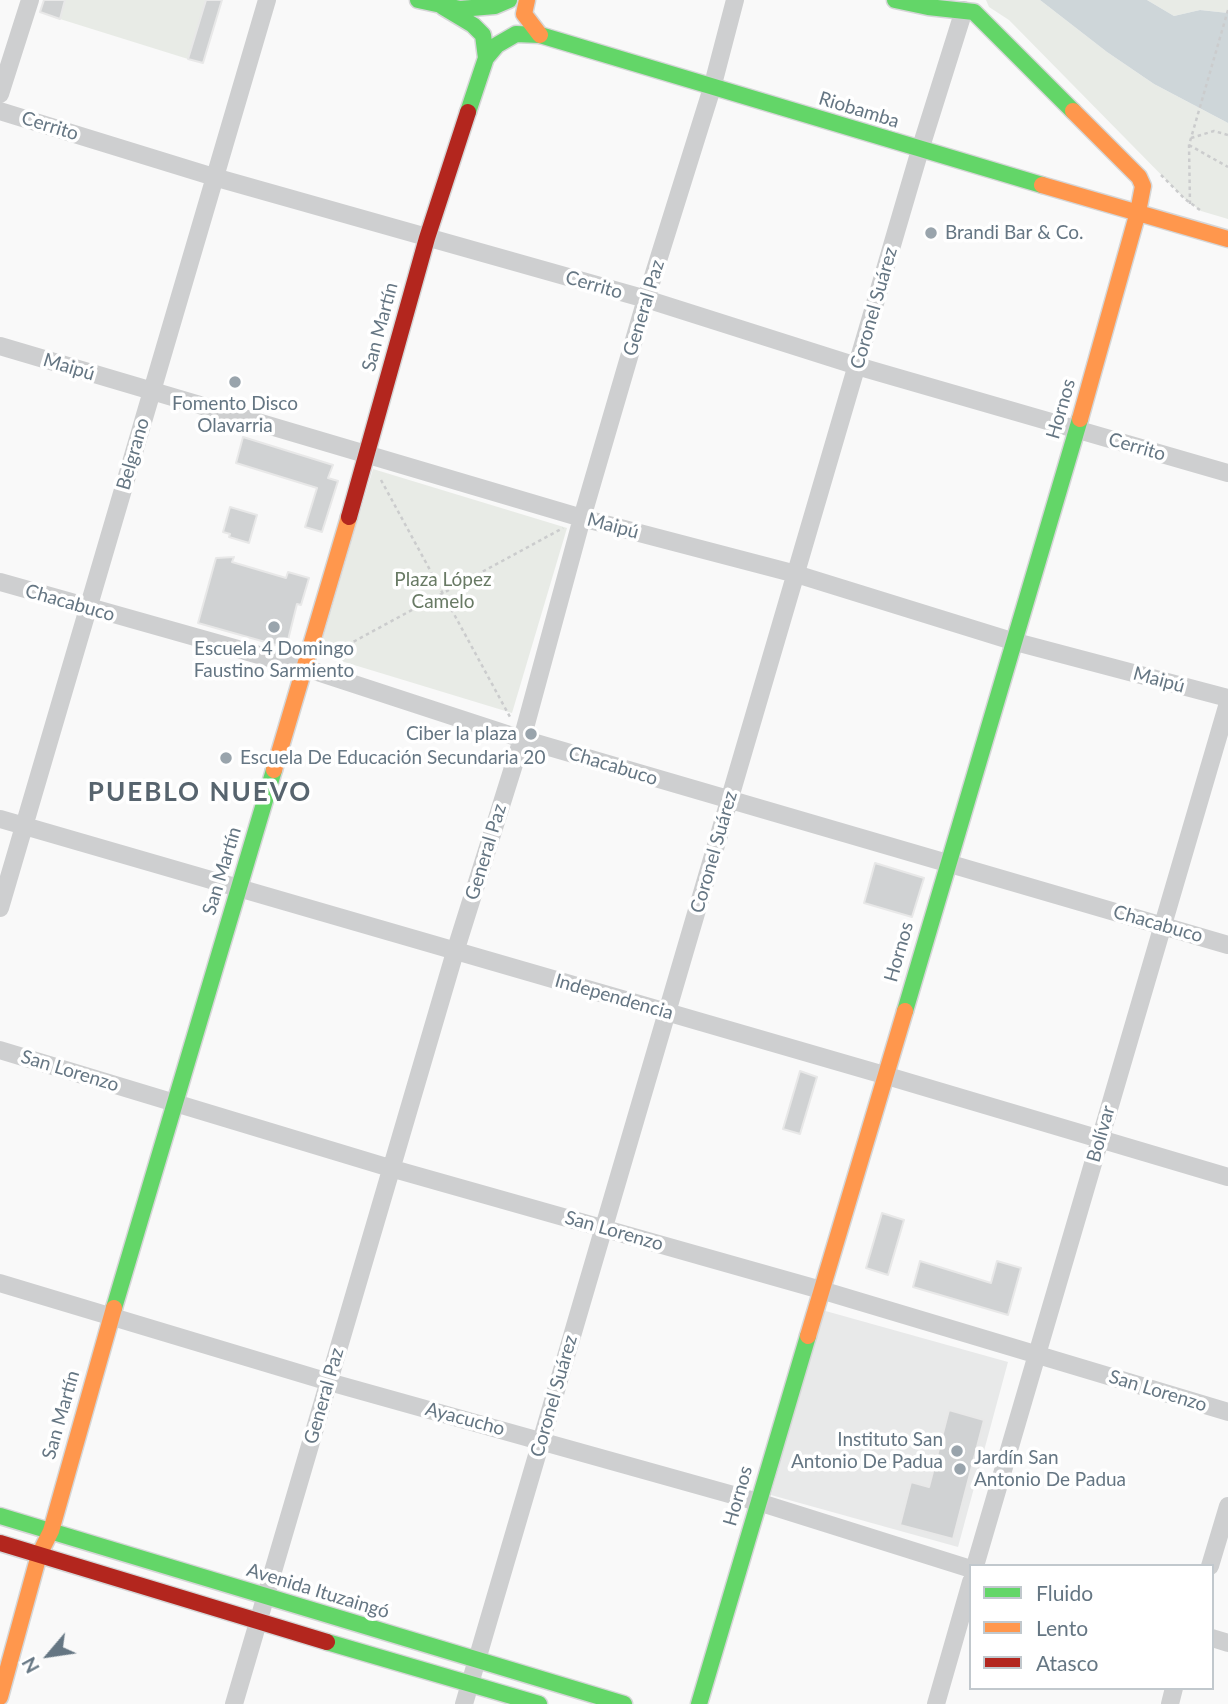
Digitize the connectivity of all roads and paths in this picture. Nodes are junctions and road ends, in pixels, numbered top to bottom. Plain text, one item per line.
1 (30, 0) edge
2 (267, 0) edge
3 (418, 0) edge
4 (509, 0) edge
5 (527, 0) edge
6 (735, 0) edge
7 (895, 0) edge
8 (965, 5) edge
9 (443, 7) junction
10 (1228, 10) edge
11 (540, 34) junction
12 (486, 58) junction
13 (712, 88) junction
14 (0, 94) edge
15 (0, 111) edge
16 (1228, 135) edge
17 (1191, 138) junction
18 (1189, 145) junction
19 (920, 150) junction
20 (1228, 167) edge
21 (214, 177) junction
22 (1190, 204) dead end
23 (1138, 212) junction
24 (427, 238) junction
25 (1228, 239) edge
26 (646, 299) junction
27 (0, 346) edge
28 (857, 366) junction
29 (151, 392) junction
30 (1077, 429) junction
31 (368, 454) junction
32 (1228, 473) edge
33 (380, 478) dead end
34 (582, 518) junction
35 (796, 574) junction
36 (0, 582) edge
37 (443, 594) junction
38 (89, 609) junction
39 (1012, 641) junction
40 (328, 656) dead end
41 (305, 668) junction
42 (1228, 701) edge
43 (522, 739) junction
44 (729, 801) junction
45 (0, 819) edge
46 (24, 826) junction
47 (947, 863) junction
48 (239, 890) junction
49 (0, 908) edge
50 (1163, 926) junction
51 (1228, 945) edge
52 (455, 952) junction
53 (667, 1012) junction
54 (0, 1050) edge
55 (884, 1075) junction
56 (174, 1104) junction
57 (1100, 1139) junction
58 (390, 1168) junction
59 (1228, 1177) edge
60 (604, 1228) junction
61 (0, 1283) edge
62 (821, 1290) junction
63 (111, 1317) junction
64 (1036, 1355) junction
65 (329, 1382) junction
66 (1228, 1412) edge
67 (541, 1440) junction
68 (758, 1502) junction
69 (1228, 1506) edge
70 (0, 1516) edge
71 (51, 1531) junction
72 (0, 1543) edge
73 (39, 1555) junction
74 (976, 1564) edge
75 (1211, 1564) edge
76 (969, 1568) edge
77 (969, 1588) edge
78 (266, 1597) junction
79 (257, 1622) junction
80 (476, 1661) junction
81 (470, 1684) junction
82 (0, 1696) edge
83 (234, 1704) edge
84 (464, 1704) edge
85 (539, 1704) edge
86 (624, 1704) edge
87 (699, 1704) edge
88 (936, 1704) edge

1 - 14 street
2 - 21 street, Belgrano
3 - 9 street
4 - 9 street
5 - 11 street
6 - 13 street, General Paz
7 - 8 street
8 - 19 street, Coronel Suárez
8 - 23 street, Hornos
9 - 12 street
10 - 17 path
11 - 12 street, Riobamba
11 - 13 street, Riobamba
12 - 24 street, San Martín
13 - 19 street, Riobamba
13 - 26 street, General Paz
15 - 21 street, Cerrito
16 - 17 path
17 - 18 path
18 - 20 path
18 - 22 path
19 - 23 street, Riobamba
19 - 28 street, Coronel Suárez
21 - 24 street, Cerrito
21 - 29 street, Belgrano
23 - 25 street, Riobamba
23 - 30 street, Hornos
24 - 26 street, Cerrito
24 - 31 street, San Martín
26 - 28 street, Cerrito
26 - 34 street, General Paz
27 - 29 street, Maipú
28 - 30 street, Cerrito
28 - 35 street, Coronel Suárez
29 - 31 street, Maipú
29 - 38 street, Belgrano
30 - 32 street, Cerrito
30 - 39 street, Hornos
31 - 34 street, Maipú
31 - 41 street, San Martín
33 - 37 path
34 - 35 street, Maipú
34 - 37 path
34 - 43 street, General Paz
35 - 39 street, Maipú
35 - 44 street, Coronel Suárez
36 - 38 street, Chacabuco
37 - 40 path
37 - 43 path
38 - 41 street, Chacabuco
38 - 46 street, Belgrano
39 - 42 street, Maipú
39 - 47 street, Hornos
41 - 43 street, Chacabuco
41 - 48 street, San Martín
42 - 50 street, Bolívar
43 - 44 street, Chacabuco
43 - 52 street, General Paz
44 - 47 street, Chacabuco
44 - 53 street, Coronel Suárez
45 - 46 street, Independencia
46 - 48 street, Independencia
46 - 49 street, Belgrano
47 - 50 street, Chacabuco
47 - 55 street, Hornos
48 - 52 street, Independencia
48 - 56 street, San Martín
50 - 51 street, Chacabuco
50 - 57 street, Bolívar
52 - 53 street, Independencia
52 - 58 street, General Paz
53 - 55 street, Independencia
53 - 60 street, Coronel Suárez
54 - 56 street, San Lorenzo
55 - 57 street, Independencia
55 - 62 street, Hornos
56 - 58 street, San Lorenzo
56 - 63 street, San Martín
57 - 59 street, Independencia
57 - 64 street, Bolívar
58 - 60 street, San Lorenzo
58 - 65 street, General Paz
60 - 62 street, San Lorenzo
60 - 67 street, Coronel Suárez
61 - 63 street, Ayacucho
62 - 64 street, San Lorenzo
62 - 68 street, Hornos
63 - 65 street, Ayacucho
63 - 71 street, San Martín
64 - 66 street, San Lorenzo
64 - 74 street, Bolívar
65 - 67 street, Ayacucho
65 - 78 street, General Paz
67 - 68 street, Ayacucho
67 - 80 street, Coronel Suárez
68 - 76 street, Ayacucho
68 - 87 street, Hornos
69 - 75 street
70 - 71 street, Avenida Ituzaingó
71 - 73 street, San Martín
71 - 78 street, Avenida Ituzaingó
72 - 73 street
73 - 79 street
73 - 82 street, San Martín
77 - 88 street
78 - 79 street, General Paz
78 - 80 street, Avenida Ituzaingó
79 - 81 street
79 - 83 street, General Paz
80 - 81 street, Coronel Suárez
80 - 86 street, Avenida Ituzaingó
81 - 84 street, Coronel Suárez
81 - 85 street

